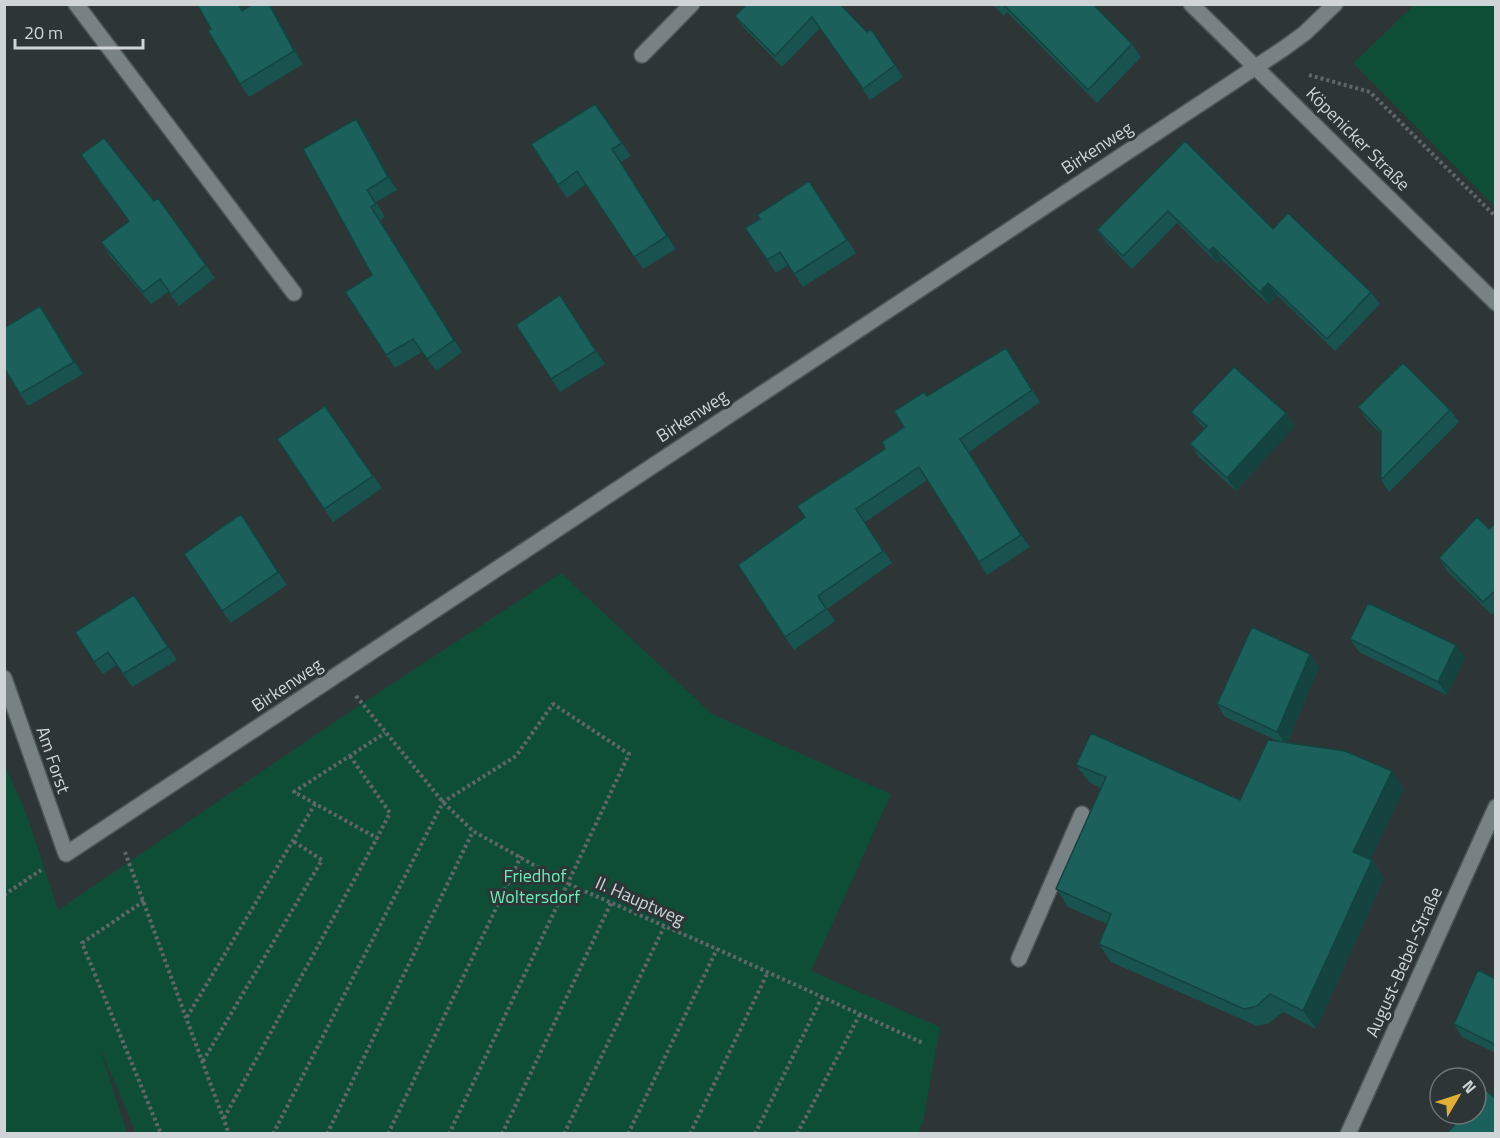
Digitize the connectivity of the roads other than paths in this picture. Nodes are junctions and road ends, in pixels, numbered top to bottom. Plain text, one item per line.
1 (76, 4) edge
2 (692, 4) edge
3 (1191, 4) edge
4 (1335, 4) edge
5 (642, 55) dead end
6 (1256, 66) junction
7 (294, 293) dead end
8 (1496, 303) edge
9 (4, 678) edge
10 (1496, 807) edge
11 (1082, 814) dead end
12 (66, 854) joint
13 (1019, 959) dead end
14 (1348, 1134) edge

1 - 7 street
2 - 5 street
3 - 6 street, Köpenicker Straße
4 - 6 street, Birkenweg
6 - 8 street, Köpenicker Straße
6 - 12 street, Birkenweg
9 - 12 street, Am Forst
10 - 14 street, August-Bebel-Straße
11 - 13 street

